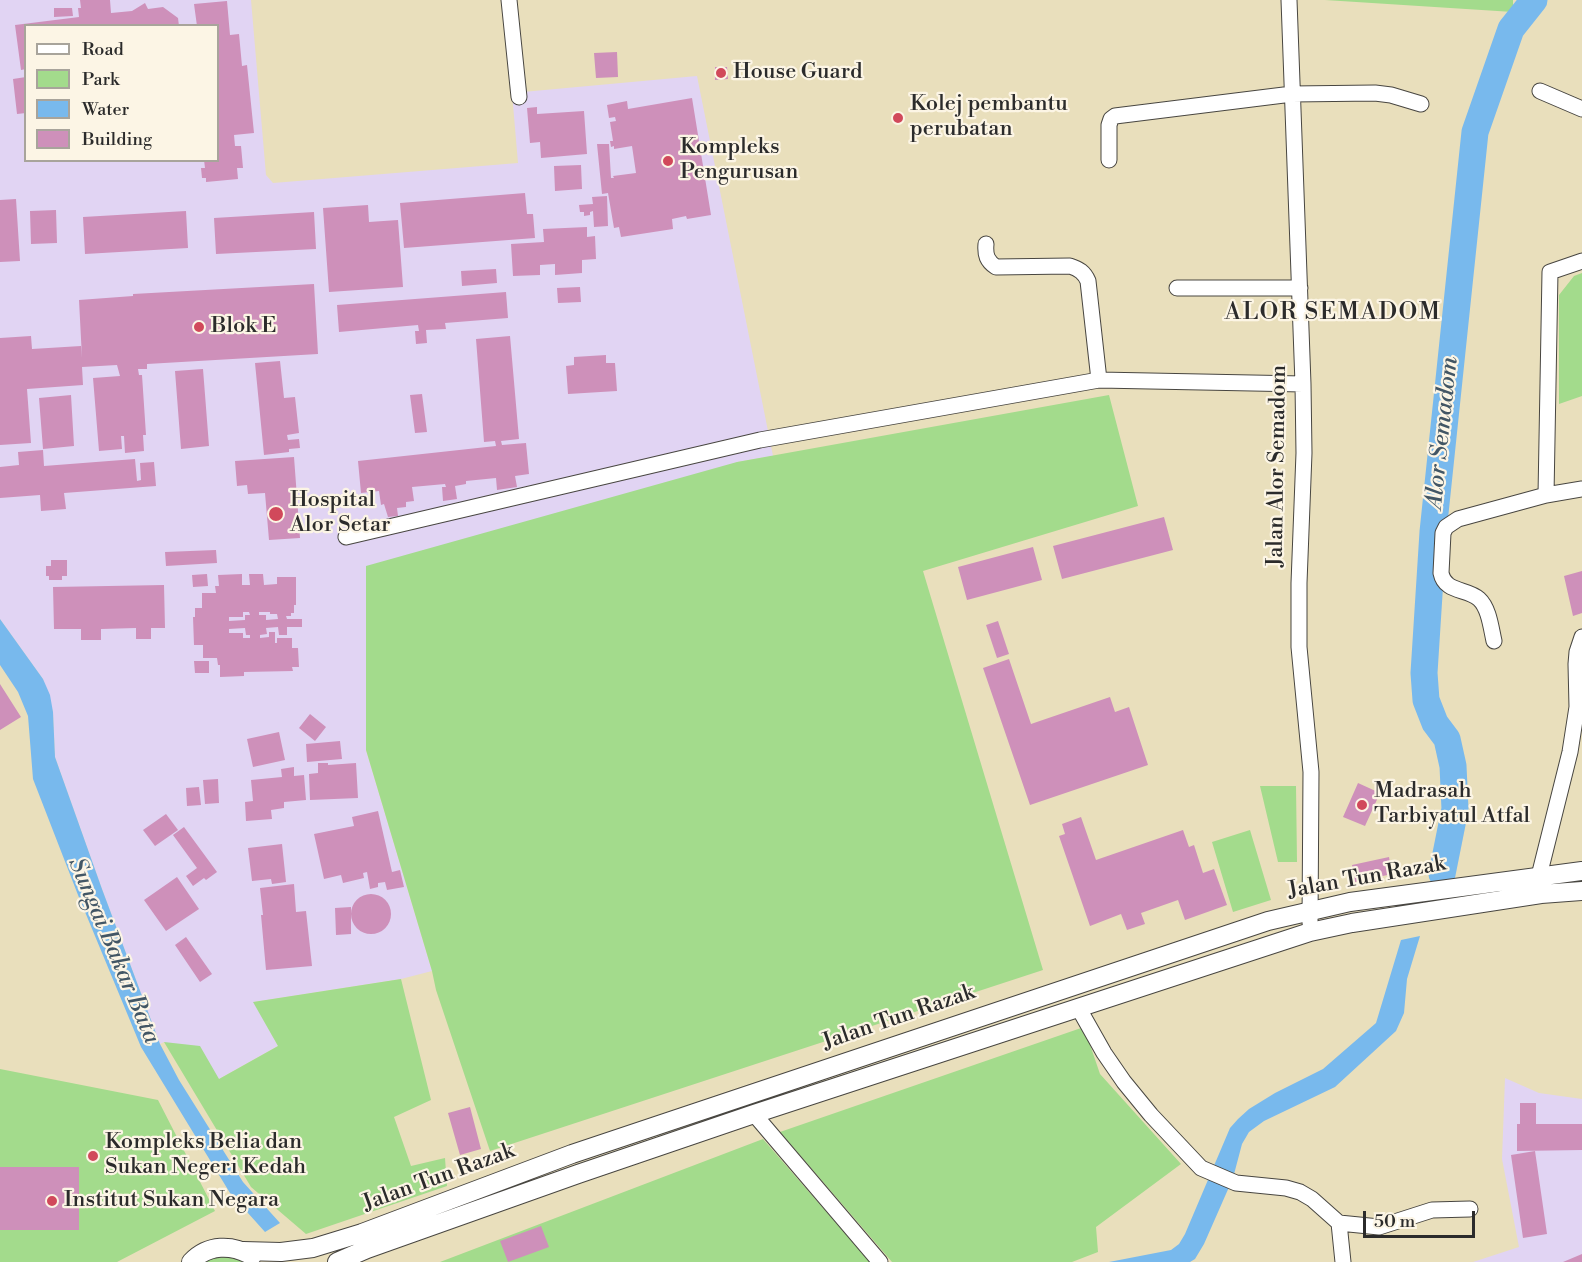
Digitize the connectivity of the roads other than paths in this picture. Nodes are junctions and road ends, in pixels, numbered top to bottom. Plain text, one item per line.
1 (510, 0) edge
2 (1289, 0) edge
3 (1539, 91) dead end
4 (1292, 94) junction
5 (519, 97) dead end
6 (1420, 104) dead end
7 (1582, 110) edge
8 (1109, 160) dead end
9 (986, 244) dead end
10 (1582, 261) edge
11 (1177, 288) dead end
12 (1300, 288) junction
13 (1099, 380) junction
14 (1303, 384) junction
15 (1582, 489) edge
16 (1546, 495) junction
17 (346, 537) dead end
18 (1582, 637) edge
19 (1494, 640) dead end
20 (1582, 871) edge
21 (1539, 876) junction
22 (1582, 891) edge
23 (1310, 911) junction
24 (1310, 932) junction
25 (1078, 1007) junction
26 (754, 1114) junction
27 (1470, 1209) dead end
28 (1339, 1223) junction
29 (243, 1251) junction
30 (191, 1262) edge
31 (258, 1262) edge
32 (337, 1262) edge
33 (880, 1262) edge
34 (1343, 1262) edge

1 - 5 street
2 - 4 street, Jalan Alor Semadom
3 - 7 street
4 - 6 street
4 - 8 street
4 - 12 street, Jalan Alor Semadom
9 - 13 street
10 - 16 street
11 - 12 street
12 - 14 street, Jalan Alor Semadom
13 - 14 street
13 - 17 street
14 - 23 street, Jalan Alor Semadom
15 - 16 street
16 - 19 street
18 - 21 street
20 - 21 main road, Jalan Tun Razak
21 - 23 main road, Jalan Tun Razak
22 - 24 main road, Jalan Tun Razak
23 - 24 street, Jalan Alor Semadom
23 - 29 main road, Jalan Tun Razak
24 - 25 main road, Jalan Tun Razak
25 - 26 main road, Jalan Tun Razak
25 - 28 street
26 - 32 main road, Jalan Tun Razak
26 - 33 street
27 - 28 street
28 - 34 street
29 - 30 main road, Jalan Tun Razak
29 - 31 main road

